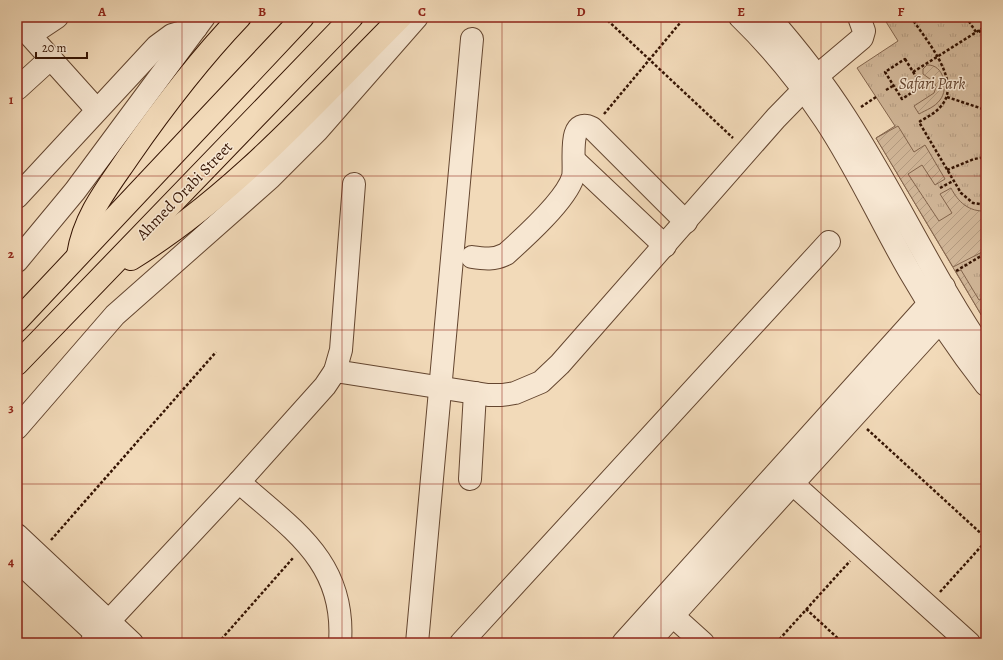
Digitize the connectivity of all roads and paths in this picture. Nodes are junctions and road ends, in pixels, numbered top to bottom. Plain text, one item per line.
1 (57, 17) edge
2 (240, 17) edge
3 (303, 17) edge
4 (352, 17) edge
5 (401, 17) edge
6 (417, 17) edge
7 (604, 17) edge
8 (685, 17) edge
9 (740, 17) edge
10 (769, 17) edge
11 (860, 17) edge
12 (910, 17) edge
13 (966, 17) edge
14 (200, 23) edge
15 (986, 26) edge
16 (23, 28) edge
17 (978, 31) junction
18 (472, 39) dead end
19 (986, 41) edge
20 (51, 58) junction
21 (937, 58) junction
22 (649, 60) junction
23 (913, 72) junction
24 (810, 83) junction
25 (894, 86) junction
26 (17, 89) edge
27 (886, 90) dead end
28 (947, 97) junction
29 (97, 110) junction
30 (986, 110) edge
31 (592, 128) junction
32 (747, 151) junction
33 (986, 157) edge
34 (574, 160) junction
35 (947, 170) junction
36 (953, 180) junction
37 (354, 184) dead end
38 (940, 188) dead end
39 (17, 197) edge
40 (986, 205) edge
41 (686, 222) junction
42 (829, 242) dead end
43 (664, 246) junction
44 (986, 253) edge
45 (78, 256) junction
46 (472, 257) dead end
47 (17, 261) edge
48 (99, 278) junction
49 (942, 283) junction
50 (929, 303) junction
51 (948, 314) junction
52 (17, 321) edge
53 (216, 352) dead end
54 (986, 355) edge
55 (17, 364) edge
56 (335, 371) junction
57 (986, 385) edge
58 (440, 387) junction
59 (475, 393) junction
60 (854, 417) junction
61 (17, 428) edge
62 (470, 479) dead end
63 (239, 482) junction
64 (793, 484) junction
65 (17, 536) edge
66 (986, 538) edge
67 (986, 541) edge
68 (307, 543) junction
69 (862, 547) junction
70 (722, 548) junction
71 (38, 555) junction
72 (17, 560) edge
73 (928, 606) junction
74 (806, 609) junction
75 (673, 616) junction
76 (101, 636) edge
77 (132, 643) edge
78 (218, 643) edge
79 (340, 643) edge
80 (417, 643) edge
81 (461, 643) edge
82 (623, 643) edge
83 (648, 643) edge
84 (703, 643) edge
85 (776, 643) edge
86 (843, 643) edge
87 (969, 643) edge

1 - 16 street
2 - 45 highway
3 - 45 highway, Ahmed Orabi Street
4 - 48 highway, Ahmed Orabi Street
5 - 48 highway
6 - 61 street
7 - 22 path
8 - 22 path
9 - 24 street
10 - 24 street
11 - 24 street
12 - 21 path
13 - 17 path
14 - 29 street
14 - 47 street
15 - 17 path
16 - 20 street
17 - 19 path
17 - 21 path
18 - 58 street
20 - 26 street
20 - 29 street
21 - 23 path
21 - 28 path
22 - 31 path
22 - 32 path
23 - 25 path
23 - 25 path
24 - 32 street
24 - 49 street
24 - 50 street
25 - 27 path
28 - 30 path
28 - 35 path
29 - 39 street
31 - 34 street
31 - 41 street
32 - 41 street
33 - 35 path
34 - 43 street
34 - 46 street
35 - 36 path
36 - 38 path
36 - 40 path
37 - 56 street
41 - 43 street
42 - 81 street
43 - 59 street
44 - 49 path
45 - 52 highway, Ahmed Orabi Street
48 - 55 highway, Ahmed Orabi Street
49 - 50 street
49 - 51 street
50 - 51 street
50 - 70 street
51 - 54 street
51 - 57 street
51 - 60 street
53 - 71 path
56 - 58 street
56 - 63 street
58 - 59 street
58 - 80 street
59 - 62 street
60 - 64 street
60 - 66 path
63 - 68 street
63 - 76 street
64 - 69 street
64 - 70 street
65 - 71 street
67 - 73 path
68 - 78 path
68 - 79 street
69 - 73 street
69 - 74 path
70 - 75 street
70 - 82 street
71 - 76 street
72 - 76 street
73 - 87 street
74 - 85 path
74 - 86 path
75 - 83 street
75 - 84 street
76 - 77 street

